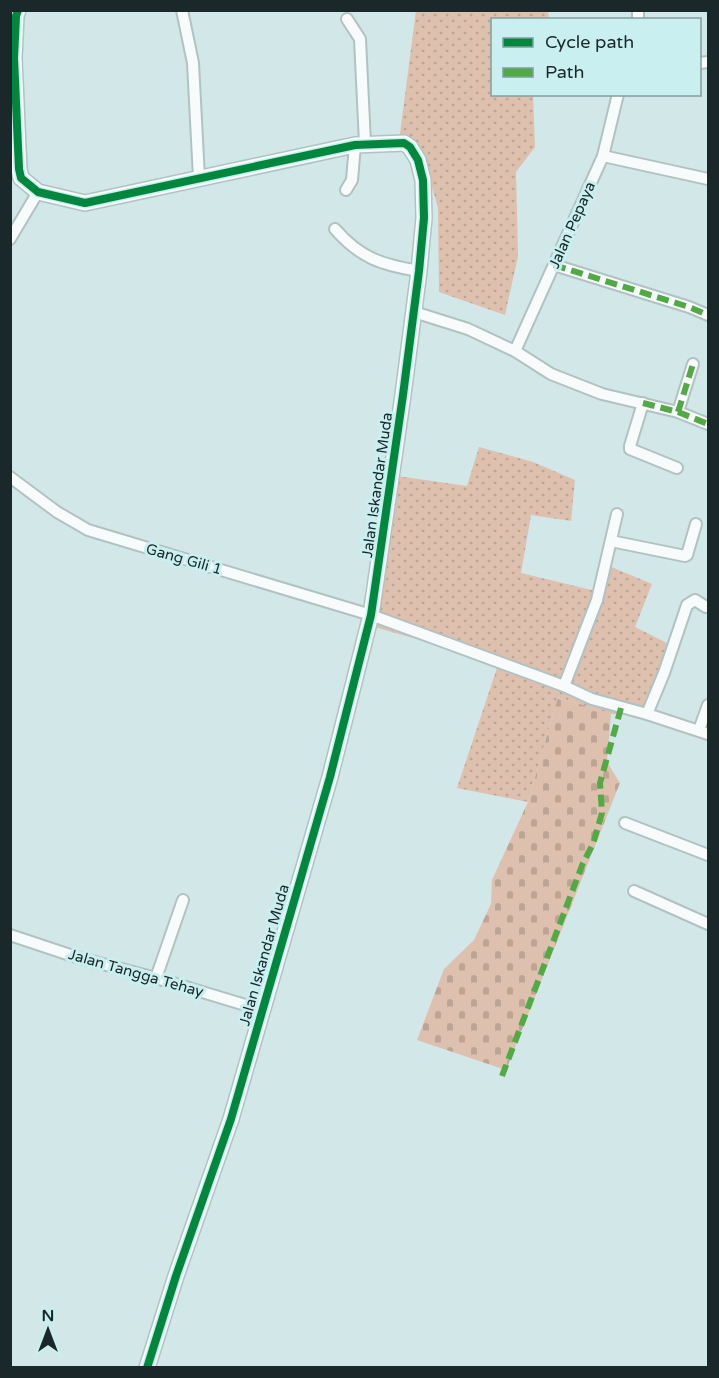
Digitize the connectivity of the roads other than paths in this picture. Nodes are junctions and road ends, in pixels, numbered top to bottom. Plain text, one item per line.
1 (18, 10) edge
2 (182, 10) edge
3 (347, 19) dead end
4 (618, 96) edge
5 (360, 144) junction
6 (603, 156) junction
7 (16, 177) edge
8 (199, 178) junction
9 (708, 179) edge
10 (346, 190) dead end
11 (38, 192) junction
12 (336, 230) dead end
13 (10, 238) edge
14 (554, 265) junction
15 (419, 271) junction
16 (414, 312) junction
17 (708, 315) edge
18 (515, 351) junction
19 (693, 364) dead end
20 (643, 403) junction
21 (678, 412) junction
22 (708, 424) edge
23 (677, 468) dead end
24 (10, 477) edge
25 (617, 514) dead end
26 (696, 524) dead end
27 (611, 541) junction
28 (706, 607) dead end
29 (371, 615) junction
30 (564, 686) junction
31 (708, 705) edge
32 (646, 714) junction
33 (704, 732) edge
34 (625, 823) dead end
35 (708, 855) edge
36 (634, 891) dead end
37 (183, 900) dead end
38 (708, 924) edge
39 (10, 935) edge
40 (156, 978) junction
41 (262, 1010) junction
42 (147, 1368) edge

1 - 7 street, Jalan Iskandar Muda
2 - 8 street
3 - 5 street
4 - 6 street, Jalan Pepaya
5 - 8 street, Jalan Iskandar Muda
5 - 10 street
5 - 15 street, Jalan Iskandar Muda
6 - 9 street
6 - 14 street, Jalan Pepaya
7 - 11 street, Jalan Iskandar Muda
8 - 11 street, Jalan Iskandar Muda
11 - 13 street
12 - 15 street
14 - 17 street
14 - 18 street, Jalan Pepaya
15 - 16 street, Jalan Iskandar Muda
16 - 18 street
16 - 29 street, Jalan Iskandar Muda
18 - 20 street
19 - 21 street
20 - 21 street
20 - 23 street
21 - 22 street
24 - 29 street, Gang Gili 1
25 - 27 street
26 - 27 street
27 - 30 street
28 - 32 street
29 - 30 street, Gang Gili 1
29 - 41 street, Jalan Iskandar Muda
30 - 32 street, Gang Gili 1
31 - 33 street
32 - 33 street, Gang Gili 1
34 - 35 street
36 - 38 street
37 - 40 street
39 - 40 street, Jalan Tangga Tehay
40 - 41 street, Jalan Tangga Tehay
41 - 42 street, Jalan Iskandar Muda

